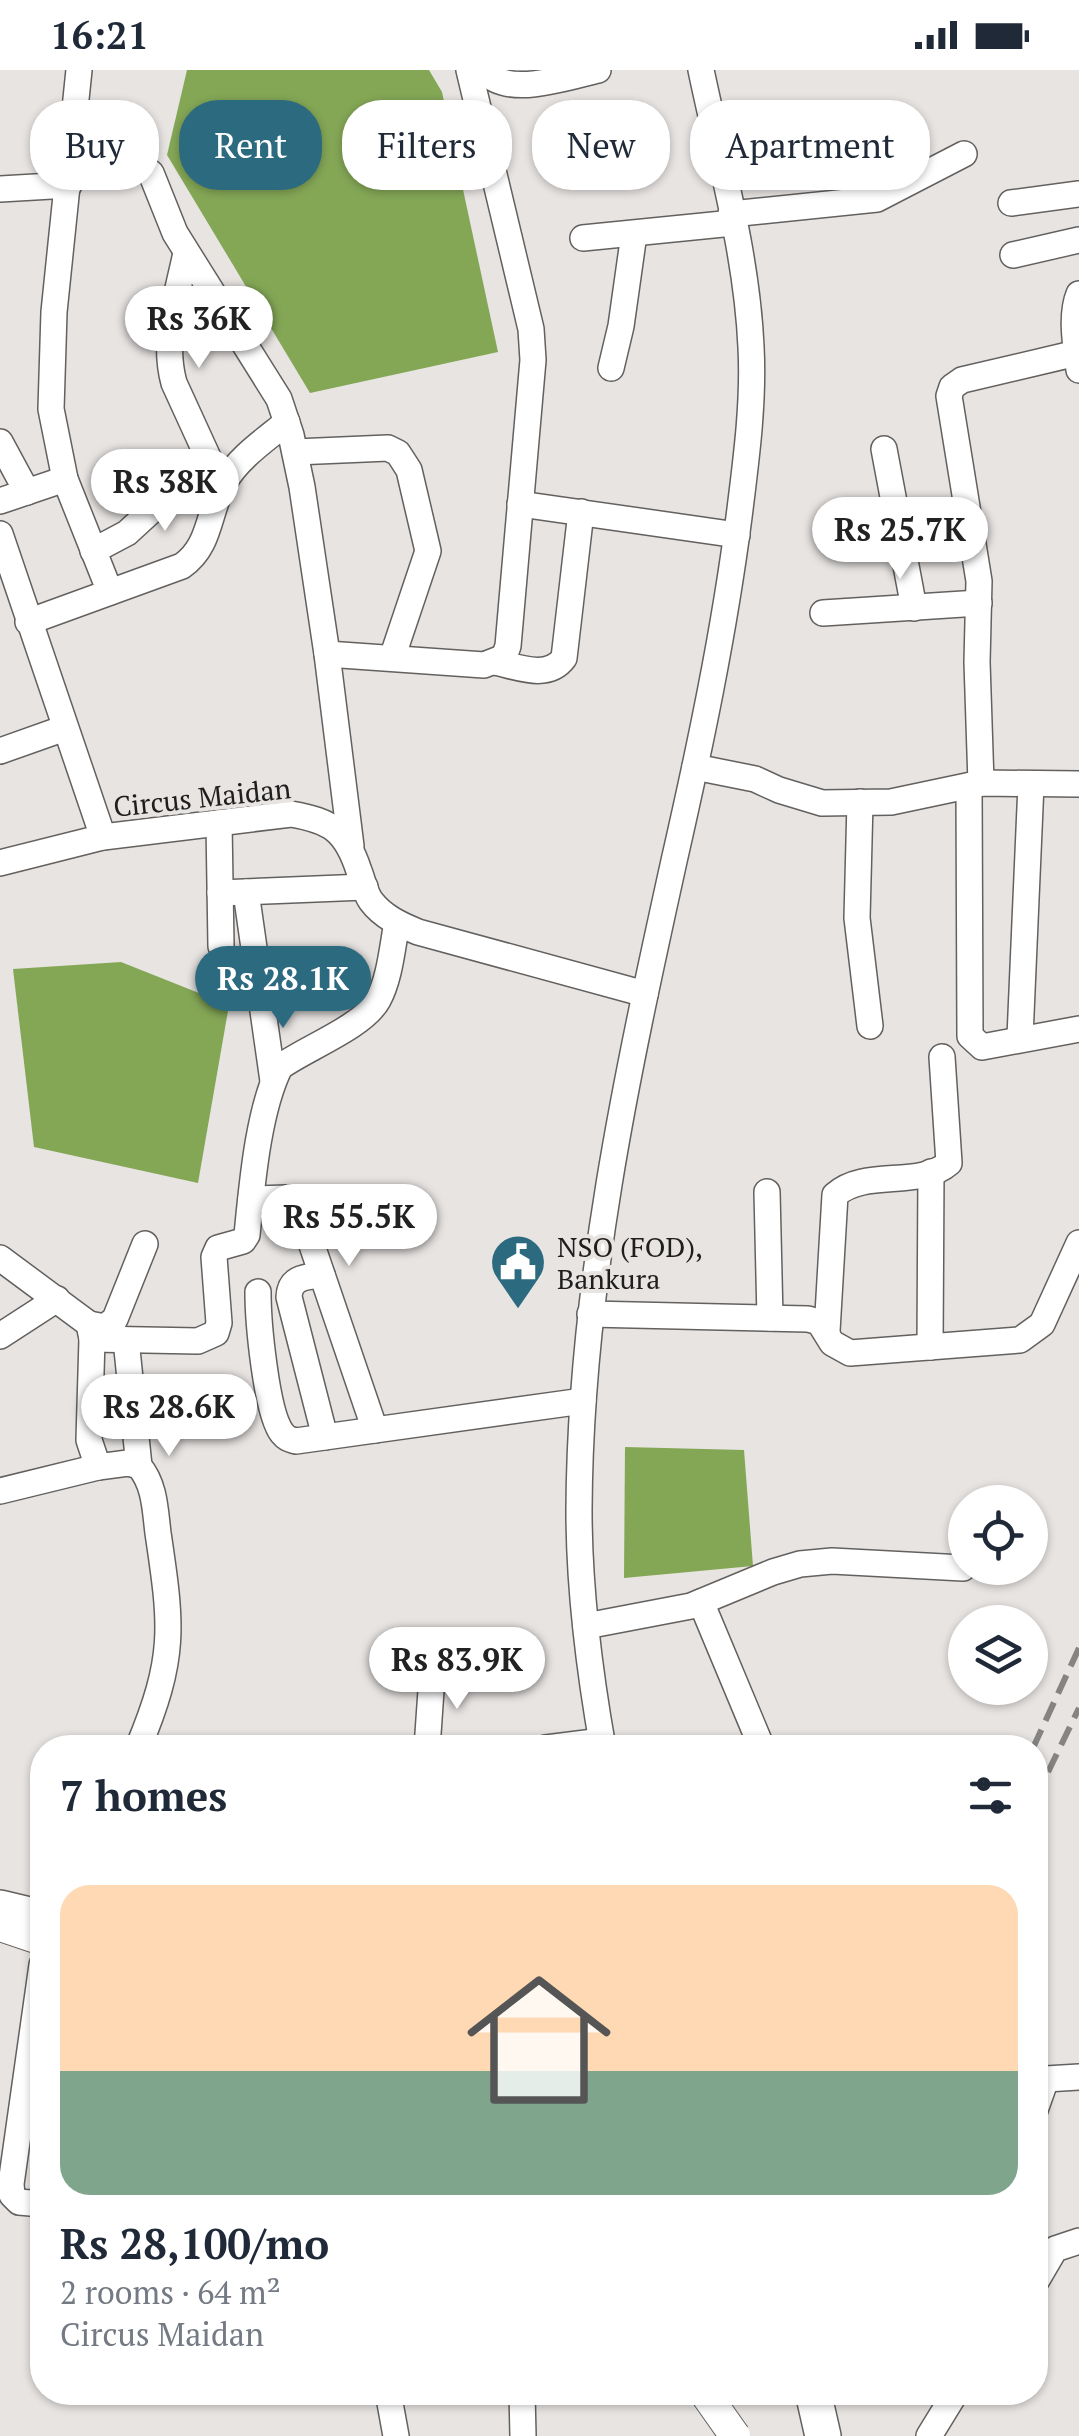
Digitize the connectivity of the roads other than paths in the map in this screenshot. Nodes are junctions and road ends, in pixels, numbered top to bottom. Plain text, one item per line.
1 (79, 70) edge
2 (469, 70) edge
3 (484, 70) edge
4 (598, 70) edge
5 (700, 70) edge
6 (77, 100) edge
7 (964, 154) dead end
8 (30, 187) edge
9 (0, 189) edge
10 (68, 190) edge
11 (157, 190) edge
12 (1079, 194) edge
13 (1011, 203) dead end
14 (732, 218) junction
15 (634, 234) junction
16 (583, 238) dead end
17 (1079, 240) edge
18 (186, 253) junction
19 (1013, 255) dead end
20 (1079, 294) edge
21 (1078, 362) edge
22 (611, 368) dead end
23 (287, 422) junction
24 (0, 442) edge
25 (884, 449) dead end
26 (295, 452) junction
27 (217, 478) junction
28 (65, 480) junction
29 (27, 492) junction
30 (0, 502) edge
31 (520, 504) junction
32 (582, 512) junction
33 (0, 534) edge
34 (736, 534) junction
35 (93, 551) junction
36 (8, 586) edge
37 (110, 592) junction
38 (979, 603) junction
39 (914, 608) junction
40 (822, 613) dead end
41 (28, 622) junction
42 (327, 654) junction
43 (392, 658) junction
44 (496, 662) junction
45 (65, 728) junction
46 (0, 752) edge
47 (695, 768) junction
48 (975, 784) junction
49 (1031, 784) junction
50 (1079, 784) edge
51 (860, 802) junction
52 (218, 823) junction
53 (104, 836) junction
54 (351, 846) junction
55 (0, 862) edge
56 (365, 887) junction
57 (246, 892) junction
58 (220, 893) junction
59 (398, 923) junction
60 (221, 946) dead end
61 (645, 994) junction
62 (870, 1026) dead end
63 (1079, 1029) edge
64 (1020, 1037) junction
65 (942, 1057) dead end
66 (272, 1081) junction
67 (931, 1172) junction
68 (767, 1192) dead end
69 (250, 1200) junction
70 (1079, 1243) edge
71 (145, 1244) dead end
72 (0, 1258) edge
73 (322, 1275) junction
74 (258, 1292) dead end
75 (57, 1299) junction
76 (590, 1314) junction
77 (770, 1318) junction
78 (826, 1331) junction
79 (91, 1332) junction
80 (0, 1336) edge
81 (126, 1340) junction
82 (930, 1347) junction
83 (583, 1401) junction
84 (375, 1430) junction
85 (325, 1436) junction
86 (139, 1466) junction
87 (98, 1467) junction
88 (0, 1491) edge
89 (948, 1567) edge
90 (701, 1602) junction
91 (586, 1626) junction
92 (432, 1676) dead end
93 (143, 1735) edge
94 (428, 1735) edge
95 (601, 1735) edge
96 (757, 1735) edge
97 (0, 1908) edge
98 (30, 1915) edge
99 (0, 1926) edge
100 (30, 1936) edge
101 (30, 2050) edge
102 (1079, 2078) edge
103 (1048, 2079) edge
104 (30, 2203) edge
105 (1079, 2241) edge
106 (1048, 2257) edge
107 (390, 2405) edge
108 (523, 2405) edge
109 (713, 2405) edge
110 (816, 2405) edge
111 (948, 2405) edge
112 (396, 2436) edge
113 (524, 2436) edge
114 (735, 2436) edge
115 (823, 2436) edge
116 (929, 2436) edge

1 - 6 street
2 - 31 street
3 - 4 street
5 - 14 street
7 - 14 street
8 - 9 street
10 - 28 street
11 - 18 street
12 - 13 street
14 - 15 street
14 - 34 street
15 - 16 street
15 - 22 street
17 - 19 street
18 - 23 street
18 - 27 street
20 - 21 street
21 - 38 street
23 - 26 street
23 - 27 street
24 - 29 street
25 - 39 street
26 - 42 street
26 - 43 street
27 - 35 street
27 - 37 street
28 - 29 street
28 - 35 street
29 - 30 street
31 - 32 street
31 - 44 street
32 - 34 street
32 - 44 street
33 - 36 street
34 - 47 street
35 - 37 street
36 - 41 street
37 - 41 street
38 - 39 street
38 - 48 street
39 - 40 street
41 - 45 street
42 - 43 street
42 - 54 street
43 - 44 street
45 - 46 street
45 - 53 street
47 - 51 street
47 - 61 street
48 - 49 street
48 - 51 street
48 - 64 street
49 - 50 street
49 - 64 street
51 - 62 street
52 - 53 street, Circus Maidan
52 - 54 street, Circus Maidan
52 - 58 street
53 - 55 street, Circus Maidan
54 - 56 street
56 - 57 street
56 - 59 street
57 - 58 street
57 - 66 street
58 - 60 street
59 - 61 street
59 - 66 street
61 - 76 street
63 - 64 street
65 - 67 street
66 - 69 street
67 - 78 street
67 - 82 street
68 - 77 street
69 - 73 street
69 - 81 street
70 - 82 street
71 - 79 street
72 - 75 street
73 - 84 street
73 - 85 street
74 - 85 street
75 - 79 street
75 - 80 street
76 - 77 street
76 - 83 street
77 - 78 street
78 - 82 street
79 - 81 street
79 - 87 street
81 - 86 street
83 - 84 street
83 - 91 street
84 - 85 street
86 - 87 street
86 - 93 street
87 - 88 street
89 - 90 street
90 - 91 street
90 - 96 street
91 - 95 street
92 - 94 street
97 - 98 highway
99 - 100 main road
101 - 104 street
102 - 103 street
105 - 106 street
107 - 112 street
108 - 113 street
109 - 114 main road, bridge
110 - 115 highway
111 - 116 street

